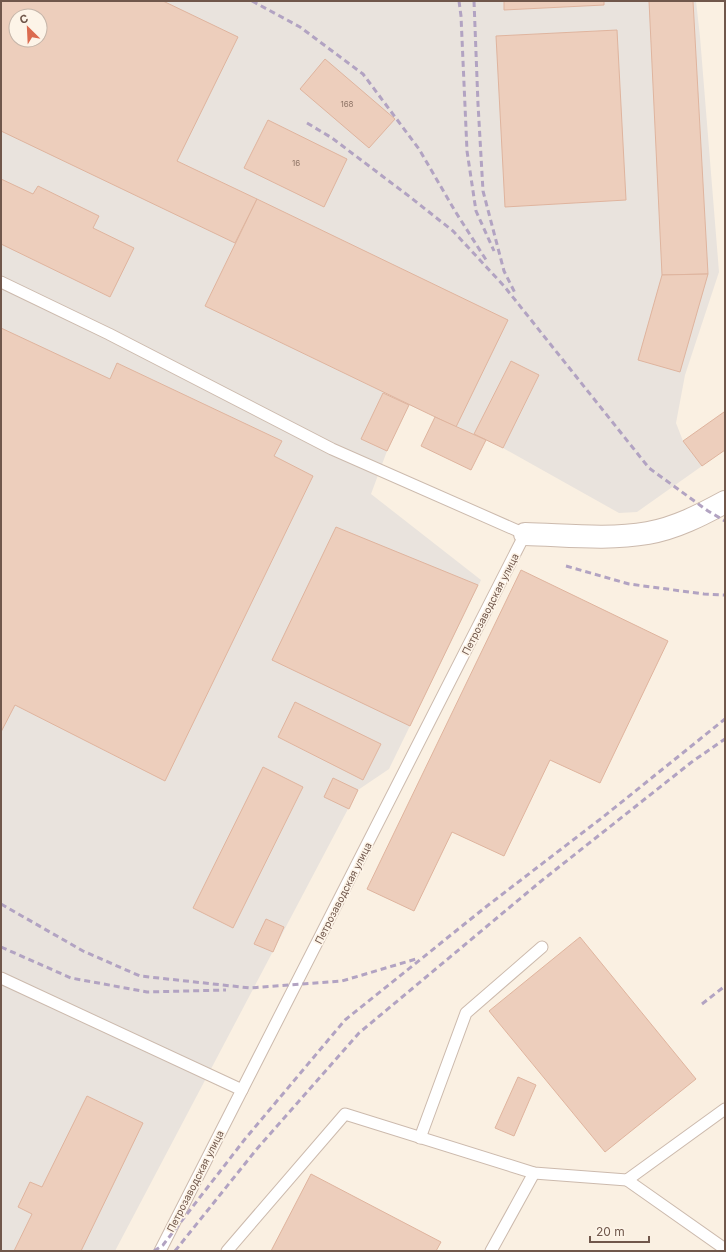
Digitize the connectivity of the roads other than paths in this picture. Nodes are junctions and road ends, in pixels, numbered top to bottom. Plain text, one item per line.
1 (1, 282) edge
2 (722, 506) edge
3 (525, 534) junction
4 (542, 947) dead end
5 (1, 978) edge
6 (242, 1090) junction
7 (725, 1109) edge
8 (420, 1138) junction
9 (534, 1173) junction
10 (627, 1180) junction
11 (725, 1249) edge
12 (160, 1251) edge
13 (226, 1251) edge
14 (491, 1251) edge

1 - 3 lane
2 - 3 street
3 - 6 lane, Петрозаводская улица
4 - 8 lane
5 - 6 lane
6 - 12 lane, Петрозаводская улица
7 - 10 lane
8 - 9 lane
8 - 13 lane
9 - 10 lane
9 - 14 lane
10 - 11 lane

